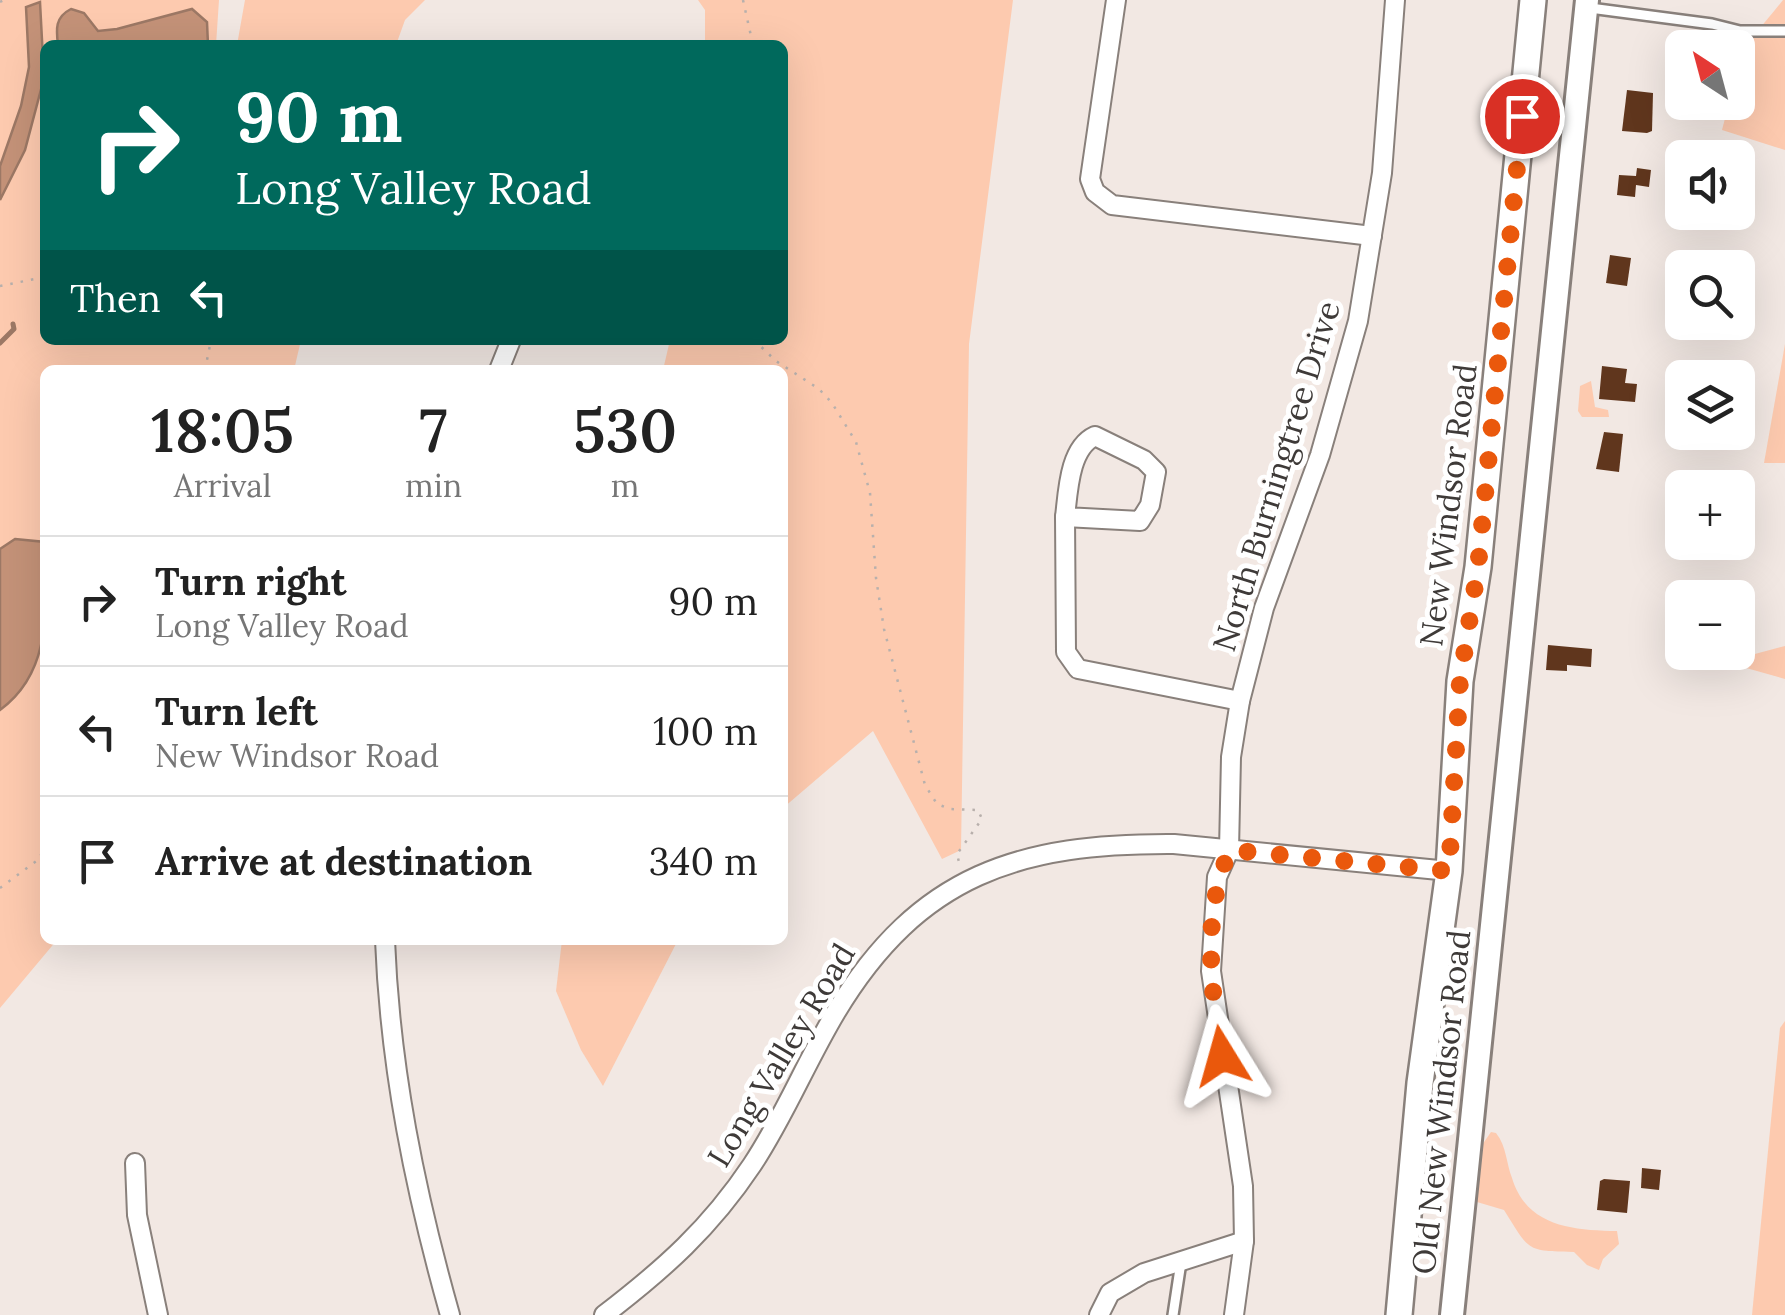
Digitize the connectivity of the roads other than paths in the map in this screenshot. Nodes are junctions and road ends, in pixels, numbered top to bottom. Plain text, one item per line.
1 (1116, 0) edge
2 (1395, 0) edge
3 (1534, 0) edge
4 (1587, 4) edge
5 (1785, 31) edge
6 (1372, 236) junction
7 (1066, 517) junction
8 (1240, 701) junction
9 (1230, 850) junction
10 (1449, 871) junction
11 (386, 945) edge
12 (134, 1163) dead end
13 (1244, 1242) junction
14 (1181, 1259) junction
15 (158, 1315) edge
16 (450, 1315) edge
17 (604, 1315) edge
18 (1100, 1315) edge
19 (1173, 1315) edge
20 (1234, 1315) edge
21 (1399, 1315) edge
22 (1452, 1315) edge

1 - 6 street
2 - 6 street, North Burningtree Drive
3 - 10 main road, New Windsor Road
4 - 5 lane
4 - 22 street, Old New Windsor Road
6 - 8 street, North Burningtree Drive
7 - 7 street
7 - 8 street
8 - 9 street, North Burningtree Drive
9 - 10 street, Long Valley Road
9 - 13 street, North Burningtree Drive
9 - 17 street, Long Valley Road
10 - 21 main road, New Windsor Road
11 - 16 street
12 - 15 street
13 - 14 street
13 - 20 street, North Burningtree Drive
14 - 18 street
14 - 19 lane

